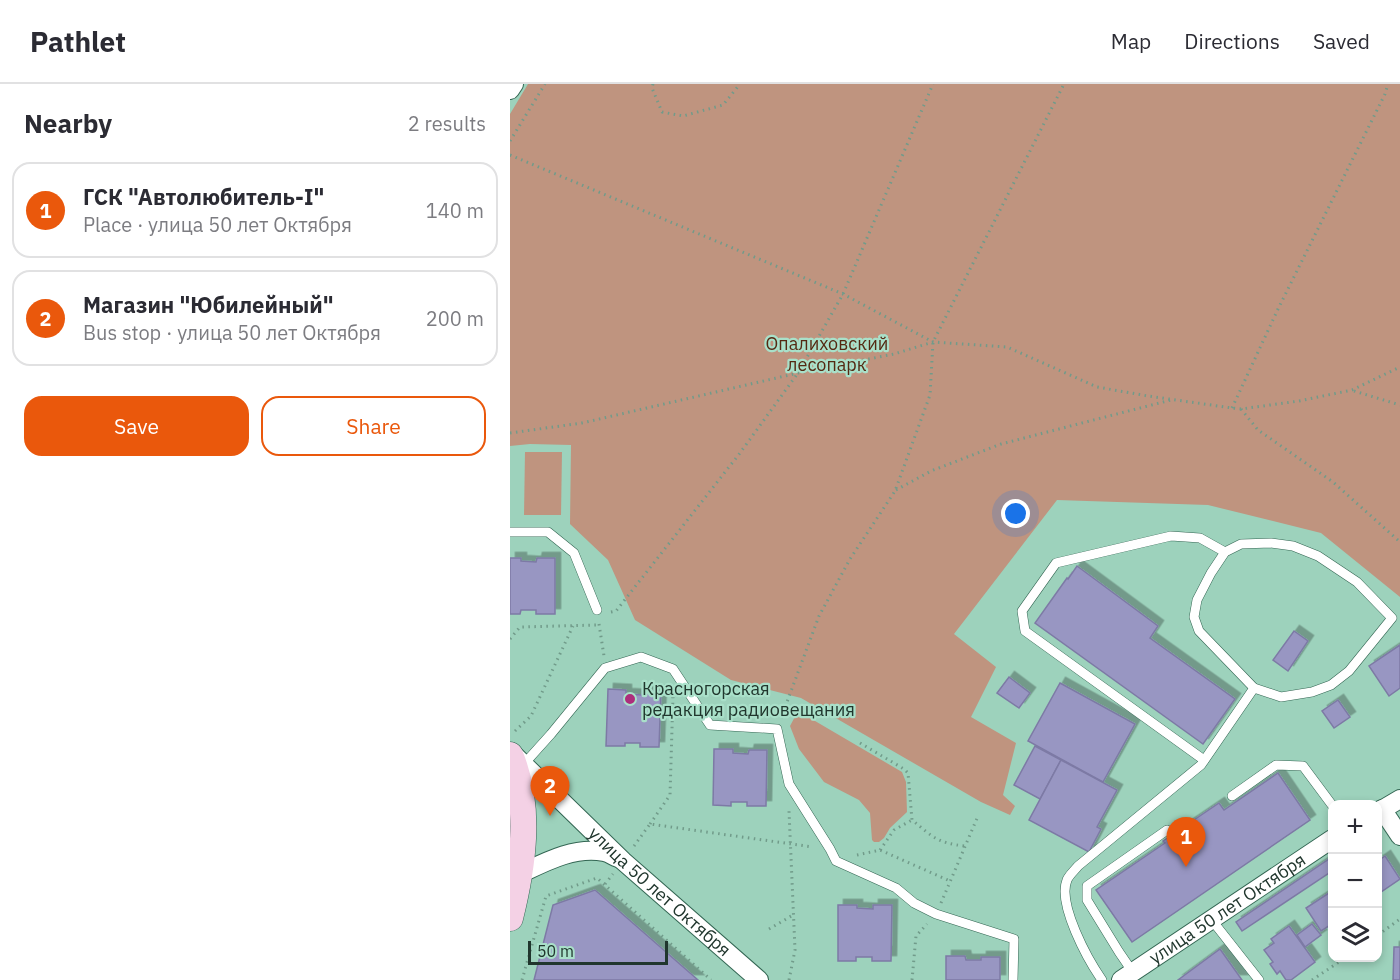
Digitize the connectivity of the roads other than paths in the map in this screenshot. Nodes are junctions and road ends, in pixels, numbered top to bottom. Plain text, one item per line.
1 (514, 84) edge
2 (510, 90) edge
3 (510, 532) edge
4 (1225, 552) junction
5 (597, 613) road end
6 (1392, 618) junction
7 (1400, 625) edge
8 (1254, 688) junction
9 (515, 750) edge
10 (1204, 760) junction
11 (1232, 796) dead end
12 (1328, 800) edge
13 (1400, 800) edge
14 (1382, 809) edge
15 (1382, 813) edge
16 (1167, 830) dead end
17 (1400, 836) edge
18 (1328, 842) edge
19 (624, 860) junction
20 (520, 874) junction
21 (510, 918) edge
22 (1211, 920) junction
23 (1127, 976) edge
24 (759, 980) edge
25 (1013, 980) edge
26 (1102, 980) edge
27 (1259, 980) edge

1 - 2 street
3 - 5 lane
4 - 6 lane
4 - 8 lane
4 - 10 lane
6 - 7 lane
6 - 8 lane
8 - 10 lane
9 - 19 street, улица 50 лет Октября
9 - 20 street
9 - 25 lane
10 - 26 lane
11 - 12 lane
13 - 14 street
15 - 17 street
16 - 23 lane
18 - 22 street, улица 50 лет Октября
19 - 20 street
19 - 24 street, улица 50 лет Октября
20 - 21 street
22 - 23 street, улица 50 лет Октября
22 - 27 lane

